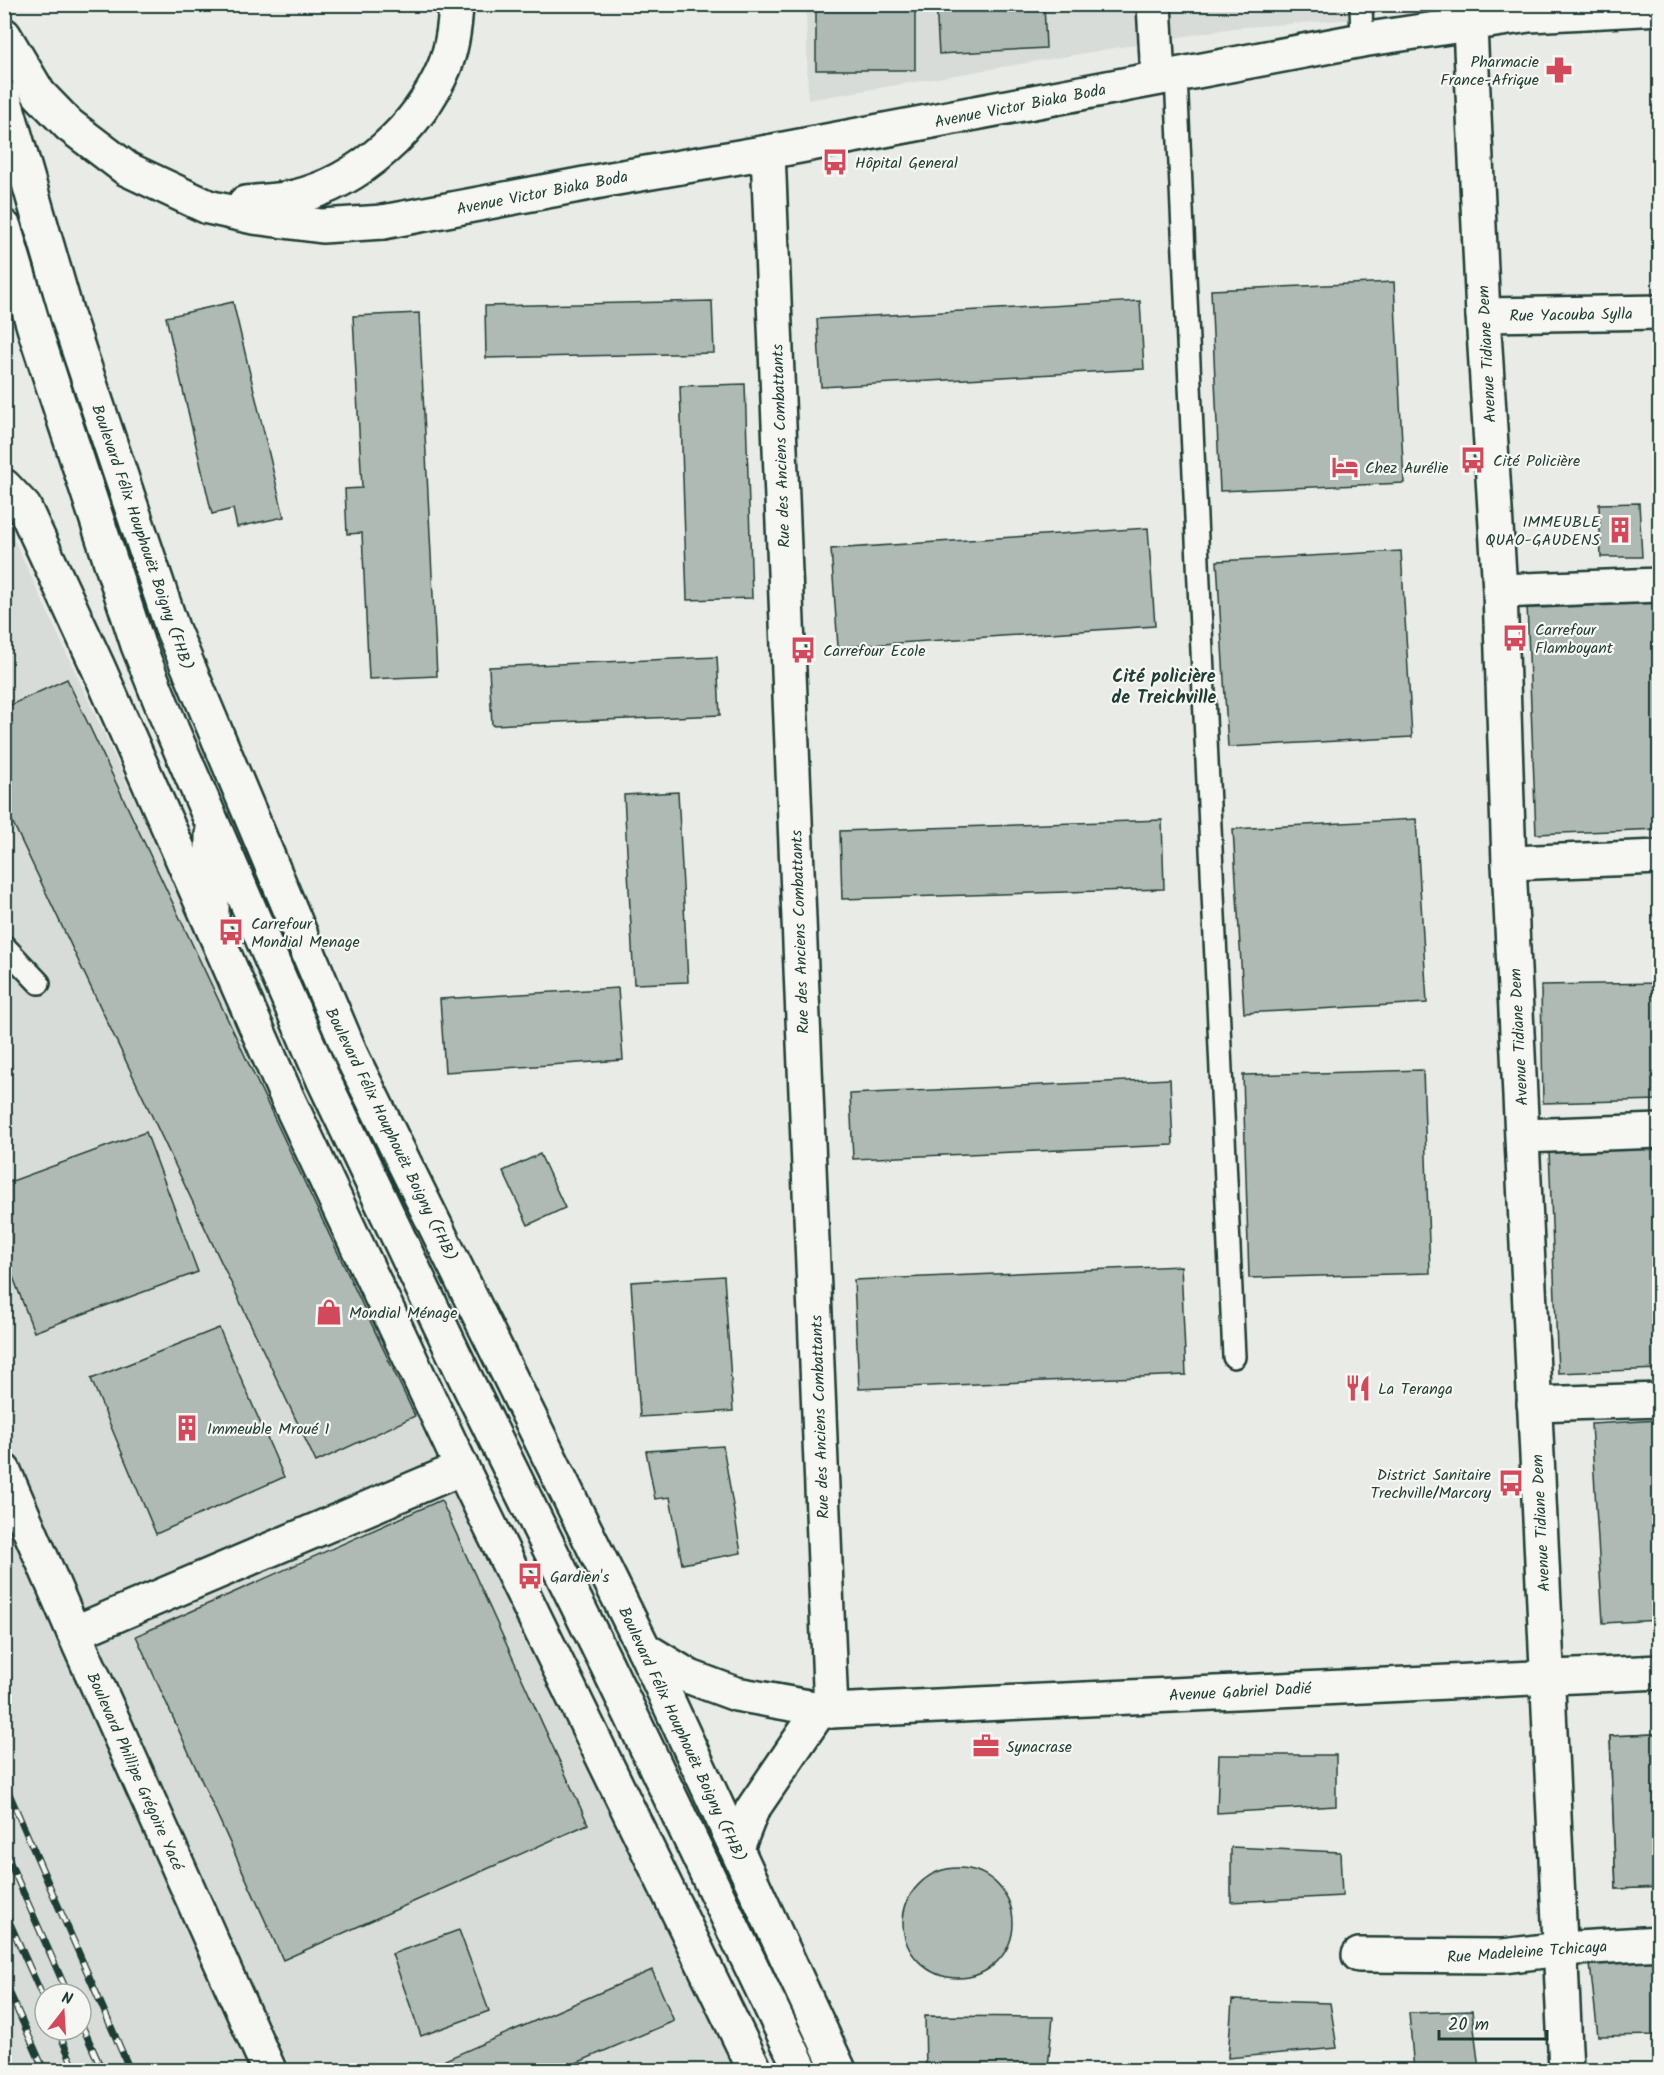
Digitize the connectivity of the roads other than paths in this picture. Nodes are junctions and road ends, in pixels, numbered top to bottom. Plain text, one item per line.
1 (456, 4) edge
2 (1155, 4) edge
3 (1361, 4) edge
4 (1659, 8) edge
5 (1507, 12) edge
6 (1469, 14) edge
7 (4, 35) edge
8 (1362, 40) junction
9 (1167, 77) junction
10 (4, 97) edge
11 (768, 152) junction
12 (208, 207) junction
13 (4, 227) edge
14 (1659, 312) edge
15 (1484, 315) junction
16 (4, 486) edge
17 (1659, 585) edge
18 (1500, 591) junction
19 (212, 820) junction
20 (1659, 857) edge
21 (1509, 863) junction
22 (212, 926) junction
23 (4, 946) edge
24 (39, 983) dead end
25 (1659, 1131) edge
26 (1523, 1136) junction
27 (1234, 1357) dead end
28 (1659, 1400) edge
29 (1534, 1404) junction
30 (462, 1468) junction
31 (4, 1471) edge
32 (75, 1633) junction
33 (644, 1649) junction
34 (1659, 1672) edge
35 (1546, 1677) junction
36 (826, 1711) junction
37 (737, 1848) junction
38 (1659, 1943) edge
39 (1560, 1949) junction
40 (1359, 1955) dead end
41 (269, 2070) edge
42 (754, 2070) edge
43 (801, 2070) edge
44 (839, 2070) edge
45 (1566, 2070) edge

1 - 12 street
2 - 9 street
3 - 8 lane
4 - 5 street, Avenue Victor Biaka Boda
5 - 6 street, Avenue Victor Biaka Boda
6 - 8 street, Avenue Victor Biaka Boda
6 - 15 street, Avenue Tidiane Dem
7 - 12 street, Avenue Victor Biaka Boda
8 - 9 street, Avenue Victor Biaka Boda
9 - 11 street, Avenue Victor Biaka Boda
9 - 27 lane
10 - 33 street, Boulevard Félix Houphouët Boigny (FHB)
11 - 12 street, Avenue Victor Biaka Boda
11 - 36 street, Rue des Anciens Combattants
13 - 19 street
14 - 15 street, Rue Yacouba Sylla
15 - 18 street, Avenue Tidiane Dem
16 - 22 street
17 - 18 street
18 - 21 street, Avenue Tidiane Dem
19 - 22 street
19 - 43 street
20 - 21 street
21 - 26 street, Avenue Tidiane Dem
22 - 30 street
23 - 24 lane
25 - 26 street
26 - 29 street, Avenue Tidiane Dem
28 - 29 street
29 - 35 street, Avenue Tidiane Dem
30 - 32 street
30 - 42 street
31 - 32 street, Boulevard Phillipe Grégoire Yacé
32 - 41 street, Boulevard Phillipe Grégoire Yacé
33 - 36 street, Avenue Gabriel Dadié
33 - 37 street, Boulevard Félix Houphouët Boigny (FHB)
34 - 35 street, Avenue Gabriel Dadié
35 - 36 street, Avenue Gabriel Dadié
35 - 39 street, Avenue Tidiane Dem
36 - 37 street
37 - 44 street, Boulevard Félix Houphouët Boigny (FHB)
38 - 39 street, Rue Madeleine Tchicaya
39 - 40 street, Rue Madeleine Tchicaya
39 - 45 street, Avenue Tidiane Dem

